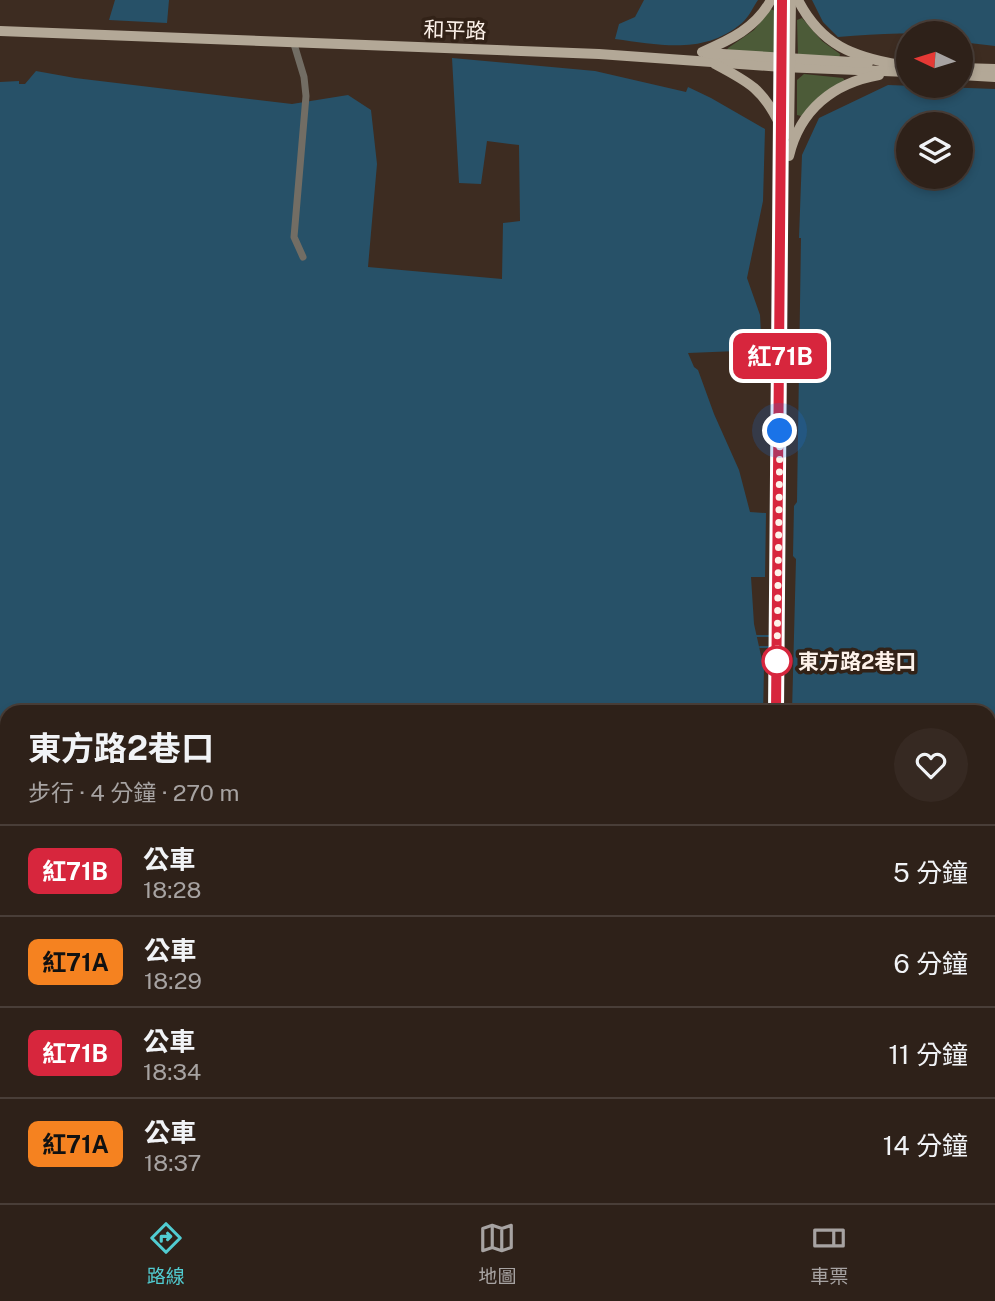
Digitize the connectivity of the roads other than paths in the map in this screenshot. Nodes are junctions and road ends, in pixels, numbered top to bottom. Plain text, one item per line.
1 (771, 0) edge
2 (782, 0) edge
3 (791, 0) edge
4 (799, 0) edge
5 (0, 29) edge
6 (294, 44) junction
7 (700, 53) junction
8 (709, 61) junction
9 (786, 63) junction
10 (896, 66) edge
11 (896, 68) edge
12 (973, 68) edge
13 (995, 69) edge
14 (896, 70) edge
15 (973, 76) edge
16 (995, 77) edge
17 (783, 131) junction
18 (789, 156) junction
19 (303, 257) dead end
20 (780, 639) junction
21 (776, 705) edge
22 (782, 705) edge

1 - 7 main road
2 - 9 main road
3 - 9 main road
4 - 10 main road
5 - 6 main road, 和平路
5 - 7 main road, 和平路
6 - 8 main road, 和平路
6 - 19 street
7 - 9 main road, 和平路
8 - 9 main road, 和平路
8 - 17 main road
9 - 11 main road, 和平路
9 - 17 main road
9 - 18 main road
12 - 13 main road
14 - 18 main road
15 - 16 main road
17 - 20 main road
18 - 20 main road
20 - 21 main road
20 - 22 main road

